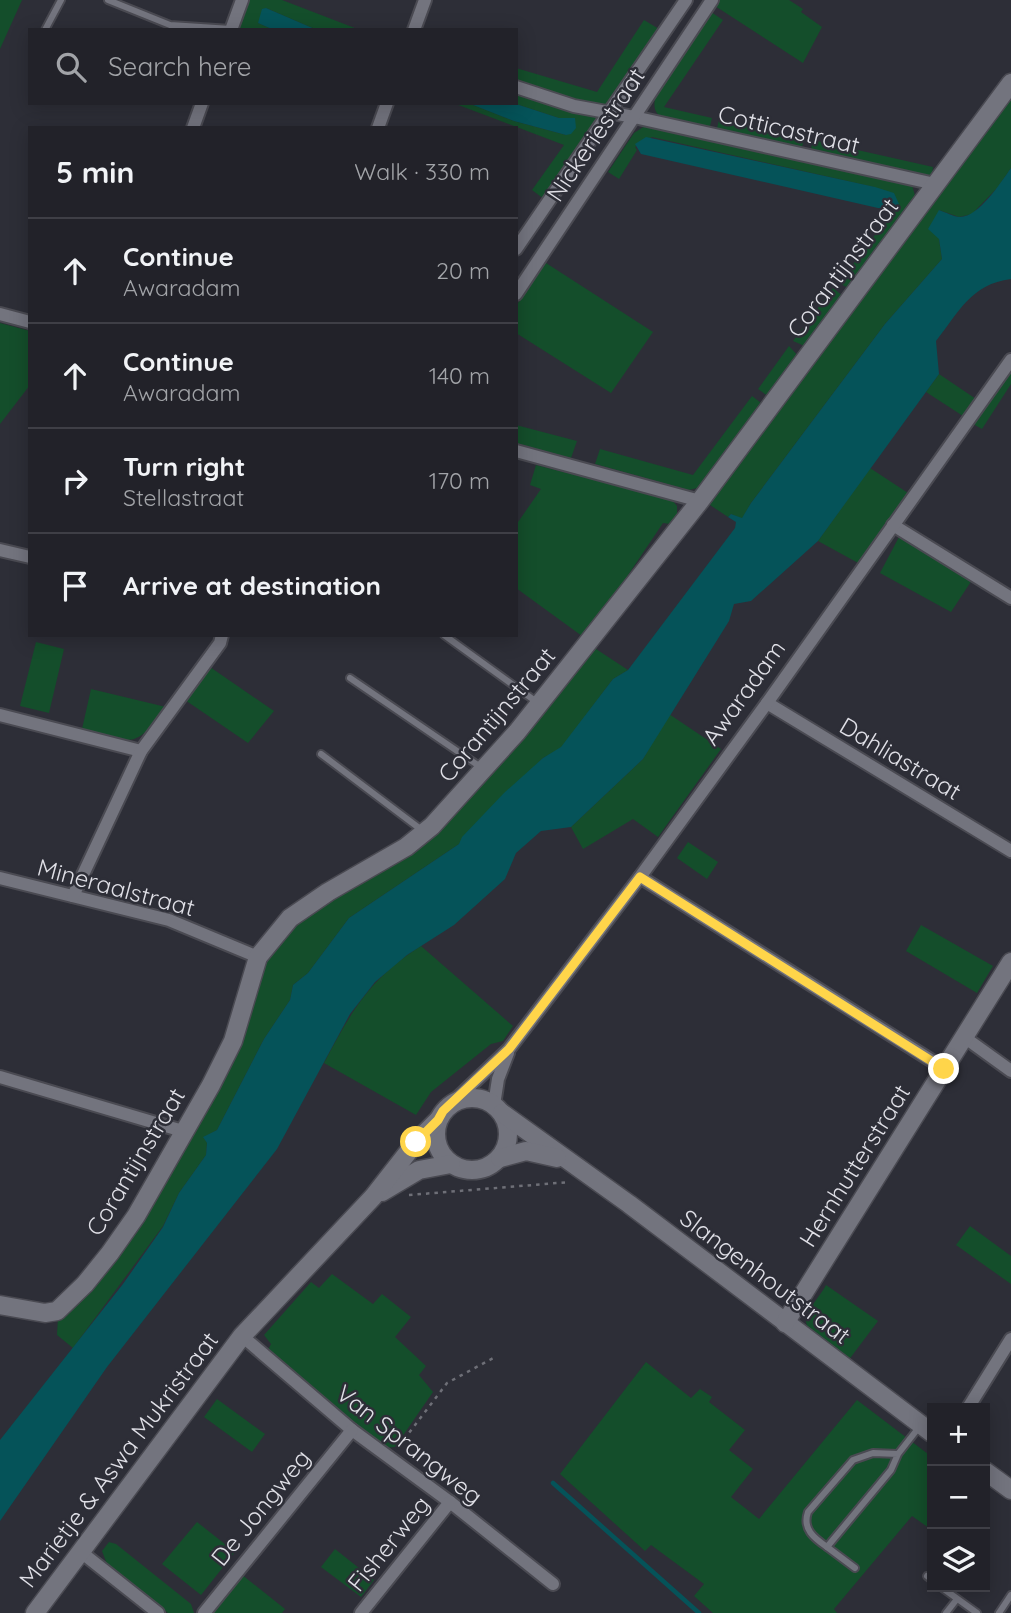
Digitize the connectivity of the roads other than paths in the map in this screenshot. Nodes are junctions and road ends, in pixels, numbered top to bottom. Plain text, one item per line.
1 (61, 0) edge
2 (108, 0) edge
3 (242, 0) edge
4 (425, 0) edge
5 (686, 0) edge
6 (712, 0) edge
7 (46, 28) edge
8 (211, 28) edge
9 (231, 28) edge
10 (415, 28) edge
11 (1011, 83) edge
12 (518, 88) edge
13 (201, 105) edge
14 (386, 105) edge
15 (610, 113) junction
16 (634, 117) junction
17 (194, 126) edge
18 (379, 126) edge
19 (935, 184) junction
20 (518, 246) edge
21 (518, 292) edge
22 (0, 314) edge
23 (28, 321) edge
24 (1011, 360) edge
25 (518, 452) edge
26 (700, 500) junction
27 (893, 525) junction
28 (0, 550) edge
29 (28, 557) edge
30 (1011, 598) edge
31 (222, 637) edge
32 (447, 637) edge
33 (350, 678) dead end
34 (767, 704) junction
35 (540, 705) junction
36 (0, 715) edge
37 (141, 751) junction
38 (321, 754) dead end
39 (484, 769) junction
40 (425, 832) junction
41 (1011, 851) edge
42 (640, 877) junction
43 (0, 878) edge
44 (72, 896) junction
45 (258, 957) junction
46 (1011, 962) edge
47 (964, 1037) junction
48 (509, 1049) junction
49 (944, 1069) junction
50 (1011, 1071) edge
51 (0, 1077) edge
52 (452, 1104) junction
53 (498, 1109) junction
54 (438, 1120) junction
55 (186, 1132) junction
56 (500, 1158) junction
57 (567, 1160) junction
58 (451, 1164) junction
59 (373, 1197) junction
60 (0, 1305) edge
61 (785, 1324) junction
62 (243, 1336) junction
63 (1011, 1339) edge
64 (971, 1403) edge
65 (927, 1429) edge
66 (352, 1430) junction
67 (898, 1454) junction
68 (990, 1475) edge
69 (1011, 1490) edge
70 (450, 1502) junction
71 (827, 1547) junction
72 (81, 1552) junction
73 (855, 1568) dead end
74 (553, 1584) dead end
75 (948, 1592) edge
76 (1011, 1595) edge
77 (957, 1599) junction
78 (34, 1613) edge
79 (158, 1613) edge
80 (204, 1613) edge
81 (361, 1613) edge
82 (946, 1613) edge
83 (976, 1613) edge
84 (999, 1613) edge

1 - 7 lane
2 - 8 lane
3 - 9 street
4 - 10 street
5 - 15 street, Nickeriestraat
6 - 16 street, Nickeriestraat
11 - 19 street, Corantijnstraat
12 - 15 street, Cotticastraat
13 - 17 street
14 - 18 street
15 - 16 street, Cotticastraat
15 - 20 street, Nickeriestraat
16 - 19 street, Cotticastraat
16 - 21 street, Nickeriestraat
19 - 26 street, Corantijnstraat
22 - 23 street
24 - 27 street, Awaradam
25 - 26 street
26 - 35 street, Corantijnstraat
27 - 30 street
27 - 34 street, Awaradam
28 - 29 street
31 - 37 street
32 - 35 lane
33 - 39 lane
34 - 41 street, Dahliastraat
34 - 42 street, Awaradam
35 - 39 street, Corantijnstraat
36 - 37 street
37 - 44 street
38 - 40 lane
39 - 40 street, Corantijnstraat
40 - 45 street, Corantijnstraat
42 - 48 street, Awaradam
42 - 49 street
43 - 44 street, Mineraalstraat
44 - 45 street, Mineraalstraat
45 - 55 street, Corantijnstraat
46 - 47 street, Hernhutterstraat
47 - 49 street, Hernhutterstraat
47 - 50 street
48 - 52 street, Awaradam
48 - 53 street, Awaradam
49 - 61 street, Hernhutterstraat
51 - 55 street
52 - 53 street
52 - 54 street
53 - 56 street
53 - 57 street, Slangenhoutstraat
54 - 58 street
54 - 59 street
55 - 60 street, Corantijnstraat
56 - 57 street, Slangenhoutstraat
56 - 58 street
57 - 61 street, Slangenhoutstraat
58 - 59 street
59 - 62 street
61 - 65 street, Slangenhoutstraat
62 - 66 street, Van Sprangweg
62 - 72 street, Marietje & Aswa Mukristraat
63 - 64 street
65 - 67 lane
66 - 70 street, Van Sprangweg
66 - 80 street, De Jongweg
67 - 71 lane
67 - 71 lane
68 - 69 street
70 - 74 street, Van Sprangweg
70 - 81 street, Fisherweg
71 - 73 lane
72 - 78 street, Marietje & Aswa Mukristraat
72 - 79 street
75 - 77 lane
76 - 84 lane
77 - 82 lane
77 - 83 lane

